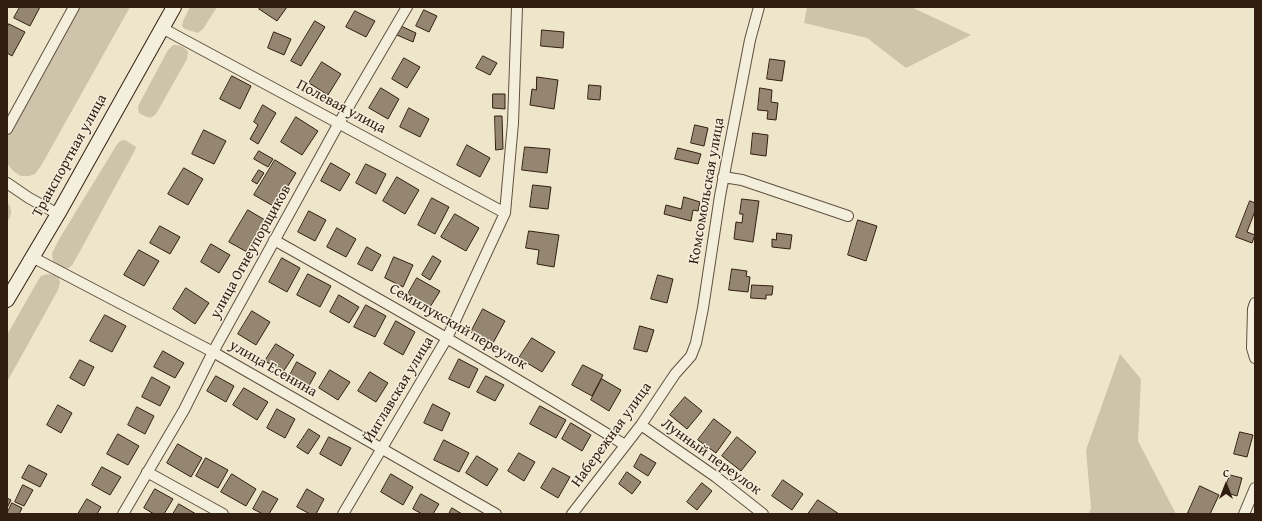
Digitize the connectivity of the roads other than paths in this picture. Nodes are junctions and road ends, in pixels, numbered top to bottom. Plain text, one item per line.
1 (74, 7) edge
2 (174, 7) edge
3 (408, 7) edge
4 (517, 7) edge
5 (759, 7) edge
6 (162, 28) junction
7 (339, 123) junction
8 (7, 129) edge
9 (723, 177) junction
10 (7, 183) edge
11 (505, 213) junction
12 (58, 214) junction
13 (848, 216) dead end
14 (274, 240) junction
15 (32, 257) junction
16 (7, 300) edge
17 (1255, 303) edge
18 (447, 338) junction
19 (213, 352) junction
20 (1255, 358) edge
21 (674, 374) joint
22 (641, 425) junction
23 (625, 445) junction
24 (382, 448) junction
25 (148, 472) junction
26 (1255, 488) edge
27 (123, 514) edge
28 (223, 514) edge
29 (343, 514) edge
30 (496, 514) edge
31 (572, 514) edge
32 (763, 514) edge
33 (1244, 514) edge

1 - 8 street
2 - 6 main road, Транспортная улица
3 - 7 street, улица Огнеупорщиков
4 - 11 street
5 - 9 street, Комсомольская улица
6 - 7 street, Полевая улица
6 - 12 main road, Транспортная улица
7 - 11 street, Полевая улица
7 - 14 street, улица Огнеупорщиков
9 - 13 street
9 - 21 street, Комсомольская улица
10 - 12 street
11 - 18 street, Йиглавская улица
12 - 15 main road, Транспортная улица
14 - 18 street, Семилукский переулок
14 - 19 street, улица Огнеупорщиков
15 - 16 main road, Транспортная улица
15 - 19 street, улица Есенина
17 - 20 street
18 - 23 street, Семилукский переулок
18 - 24 street, Йиглавская улица
19 - 24 street, улица Есенина
19 - 25 street, улица Огнеупорщиков
21 - 22 street, Набережная улица
22 - 23 street, Набережная улица
22 - 32 street, Лунный переулок
23 - 31 street, Набережная улица
24 - 29 street, Йиглавская улица
24 - 30 street, улица Есенина
25 - 27 street, улица Огнеупорщиков
25 - 28 street
26 - 33 street

